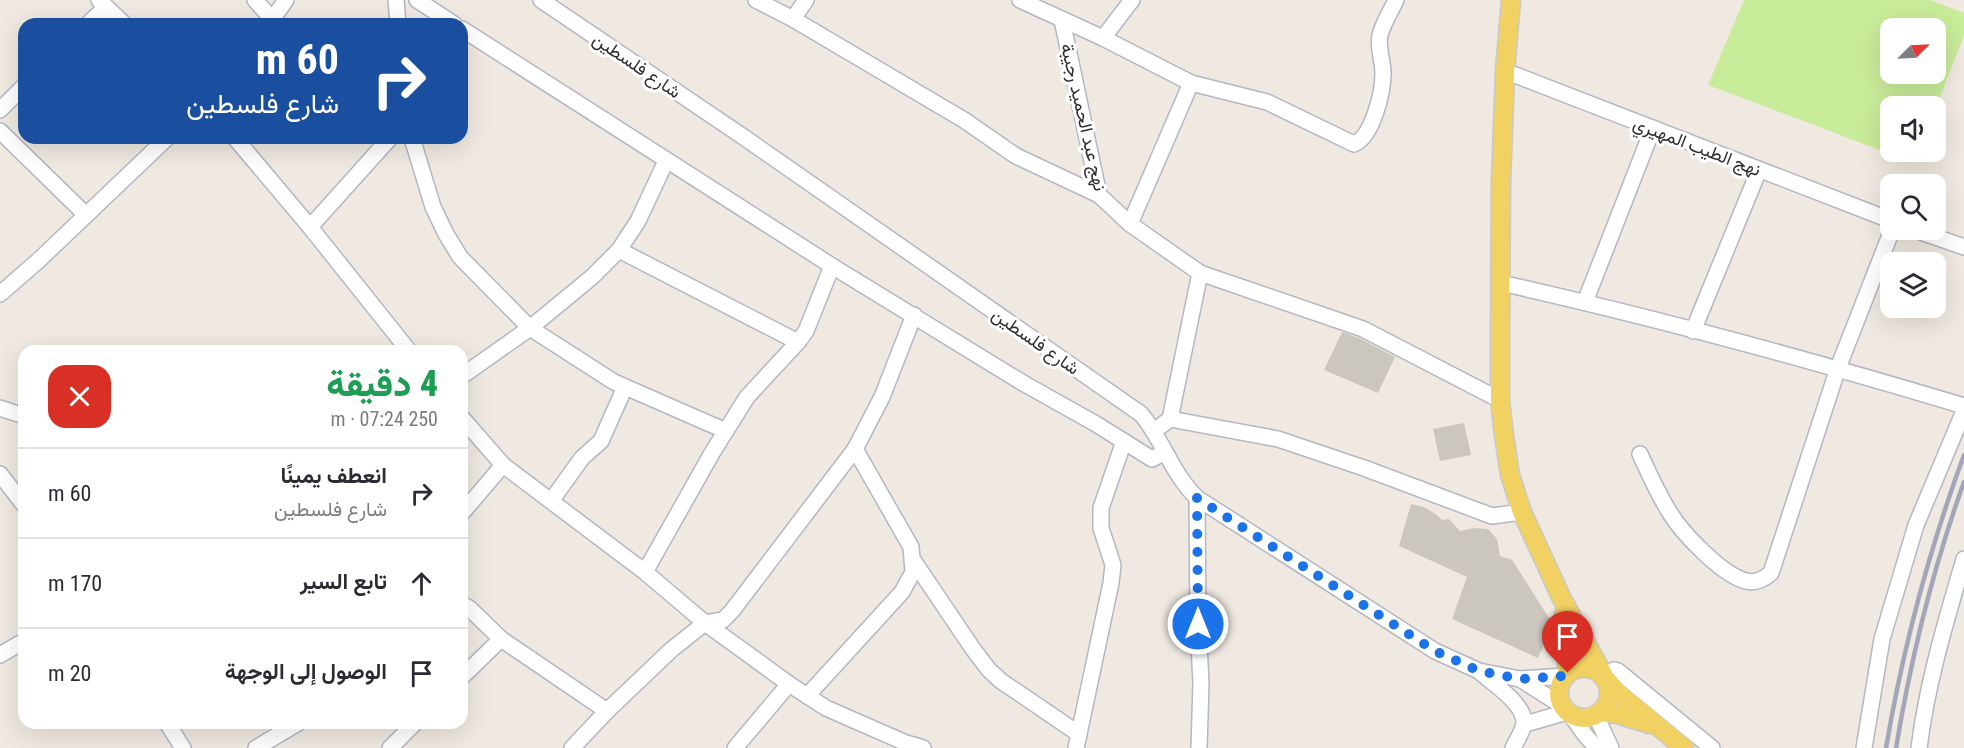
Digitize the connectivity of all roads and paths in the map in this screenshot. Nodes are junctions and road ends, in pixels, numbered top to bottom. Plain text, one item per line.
1 (255, 0) edge
2 (286, 0) edge
3 (396, 0) edge
4 (417, 0) edge
5 (541, 0) edge
6 (756, 0) edge
7 (806, 0) edge
8 (1020, 0) edge
9 (1132, 0) edge
10 (1396, 0) edge
11 (1511, 0) edge
12 (102, 3) edge
13 (92, 18) edge
14 (118, 18) edge
15 (269, 18) edge
16 (273, 18) edge
17 (398, 18) edge
18 (445, 18) edge
19 (793, 19) junction
20 (1062, 20) junction
21 (468, 33) edge
22 (1103, 38) junction
23 (1504, 72) junction
24 (1191, 83) junction
25 (18, 92) edge
26 (0, 110) edge
27 (1653, 128) junction
28 (0, 131) edge
29 (161, 144) edge
30 (240, 144) edge
31 (385, 144) edge
32 (414, 144) edge
33 (666, 161) junction
34 (1758, 170) junction
35 (1099, 195) junction
36 (86, 215) junction
37 (1880, 216) edge
38 (1130, 224) junction
39 (310, 227) junction
40 (1888, 240) edge
41 (1944, 240) edge
42 (1964, 247) edge
43 (619, 249) junction
44 (832, 266) junction
45 (1200, 273) junction
46 (1501, 283) junction
47 (0, 294) edge
48 (1585, 302) junction
49 (914, 315) junction
50 (530, 328) junction
51 (1693, 331) junction
52 (798, 342) junction
53 (404, 345) edge
54 (1838, 368) junction
55 (468, 372) edge
56 (625, 387) junction
57 (1500, 400) junction
58 (1964, 406) edge
59 (0, 408) edge
60 (1964, 411) edge
61 (18, 414) edge
62 (1170, 419) junction
63 (468, 425) edge
64 (1154, 430) junction
65 (726, 431) junction
66 (1124, 441) junction
67 (855, 449) junction
68 (1165, 452) junction
69 (1640, 454) dead end
70 (503, 465) junction
71 (0, 474) edge
72 (18, 497) edge
73 (1197, 498) junction
74 (551, 501) junction
75 (468, 505) edge
76 (1522, 512) junction
77 (1964, 559) edge
78 (913, 560) junction
79 (645, 572) junction
80 (1561, 597) junction
81 (468, 607) edge
82 (705, 624) junction
83 (501, 639) junction
84 (18, 644) edge
85 (0, 654) edge
86 (468, 671) edge
87 (1479, 671) junction
88 (1566, 674) junction
89 (1605, 677) junction
90 (1520, 679) junction
91 (789, 684) junction
92 (807, 696) junction
93 (607, 711) junction
94 (1567, 711) junction
95 (1599, 714) junction
96 (1525, 724) junction
97 (1656, 726) junction
98 (171, 729) edge
99 (288, 729) edge
100 (409, 729) edge
101 (1077, 741) edge
102 (905, 745) edge
103 (183, 748) edge
104 (256, 748) edge
105 (390, 748) edge
106 (572, 748) edge
107 (735, 748) edge
108 (923, 748) edge
109 (1199, 748) edge
110 (1513, 748) edge
111 (1597, 748) edge
112 (1611, 748) edge
113 (1684, 748) edge
114 (1712, 748) edge
115 (1864, 748) edge
116 (1919, 748) edge

1 - 15 street
2 - 16 street
3 - 17 street
4 - 18 street
5 - 64 street, شارع فلسطين
6 - 19 street
7 - 19 street
8 - 20 street
9 - 22 street
10 - 24 street
11 - 23 main road
12 - 13 street
12 - 14 street
19 - 35 street
20 - 22 street
20 - 35 street, نهج عبد الحميد رجيبة
21 - 33 street
22 - 24 street
23 - 27 street, نهج الطيب المهيري
23 - 46 main road
24 - 38 street
25 - 26 street
27 - 34 street, نهج الطيب المهيري
27 - 48 street
28 - 36 street
29 - 36 street
30 - 39 street
31 - 39 street
32 - 50 street
33 - 43 street
33 - 44 street
34 - 37 street, نهج الطيب المهيري
34 - 51 street
35 - 38 street, نهج عبد الحميد رجيبة
36 - 47 street
38 - 45 street, نهج عبد الحميد رجيبة
39 - 53 street
40 - 54 street
41 - 42 street
43 - 50 street
43 - 52 street
44 - 49 street
44 - 52 street
45 - 57 street, نهج عبد الحميد رجيبة
45 - 62 street
46 - 48 street
46 - 57 main road
48 - 51 street
49 - 66 street
49 - 67 street
50 - 55 street
50 - 56 street
51 - 54 street
52 - 65 street
54 - 58 street
54 - 69 street
56 - 65 street
56 - 74 street
57 - 76 main road
59 - 61 street
60 - 115 street
62 - 64 street
62 - 76 street
63 - 70 street
64 - 68 street, شارع فلسطين
65 - 79 street
66 - 68 street
66 - 101 street
67 - 78 street
67 - 82 street
68 - 73 street, شارع فلسطين
70 - 74 street
70 - 75 street
71 - 72 street
73 - 87 street, شارع فلسطين
73 - 109 street
74 - 79 street
76 - 80 main road
77 - 116 street
78 - 92 street
78 - 101 street
79 - 82 street
80 - 88 main road
80 - 89 main road
81 - 83 street
82 - 91 street
82 - 93 street
83 - 86 street
83 - 93 street
84 - 85 street
87 - 90 street, شارع فلسطين
87 - 96 street
88 - 89 main road
88 - 90 street
88 - 94 main road
89 - 95 main road
89 - 97 main road
89 - 114 street
90 - 94 street
91 - 92 street
91 - 107 street
92 - 102 street
93 - 106 street
94 - 95 main road
94 - 96 street
94 - 111 street
95 - 97 main road
95 - 112 street
96 - 110 street
97 - 113 main road
98 - 103 street
99 - 104 street
100 - 105 street
102 - 108 street

